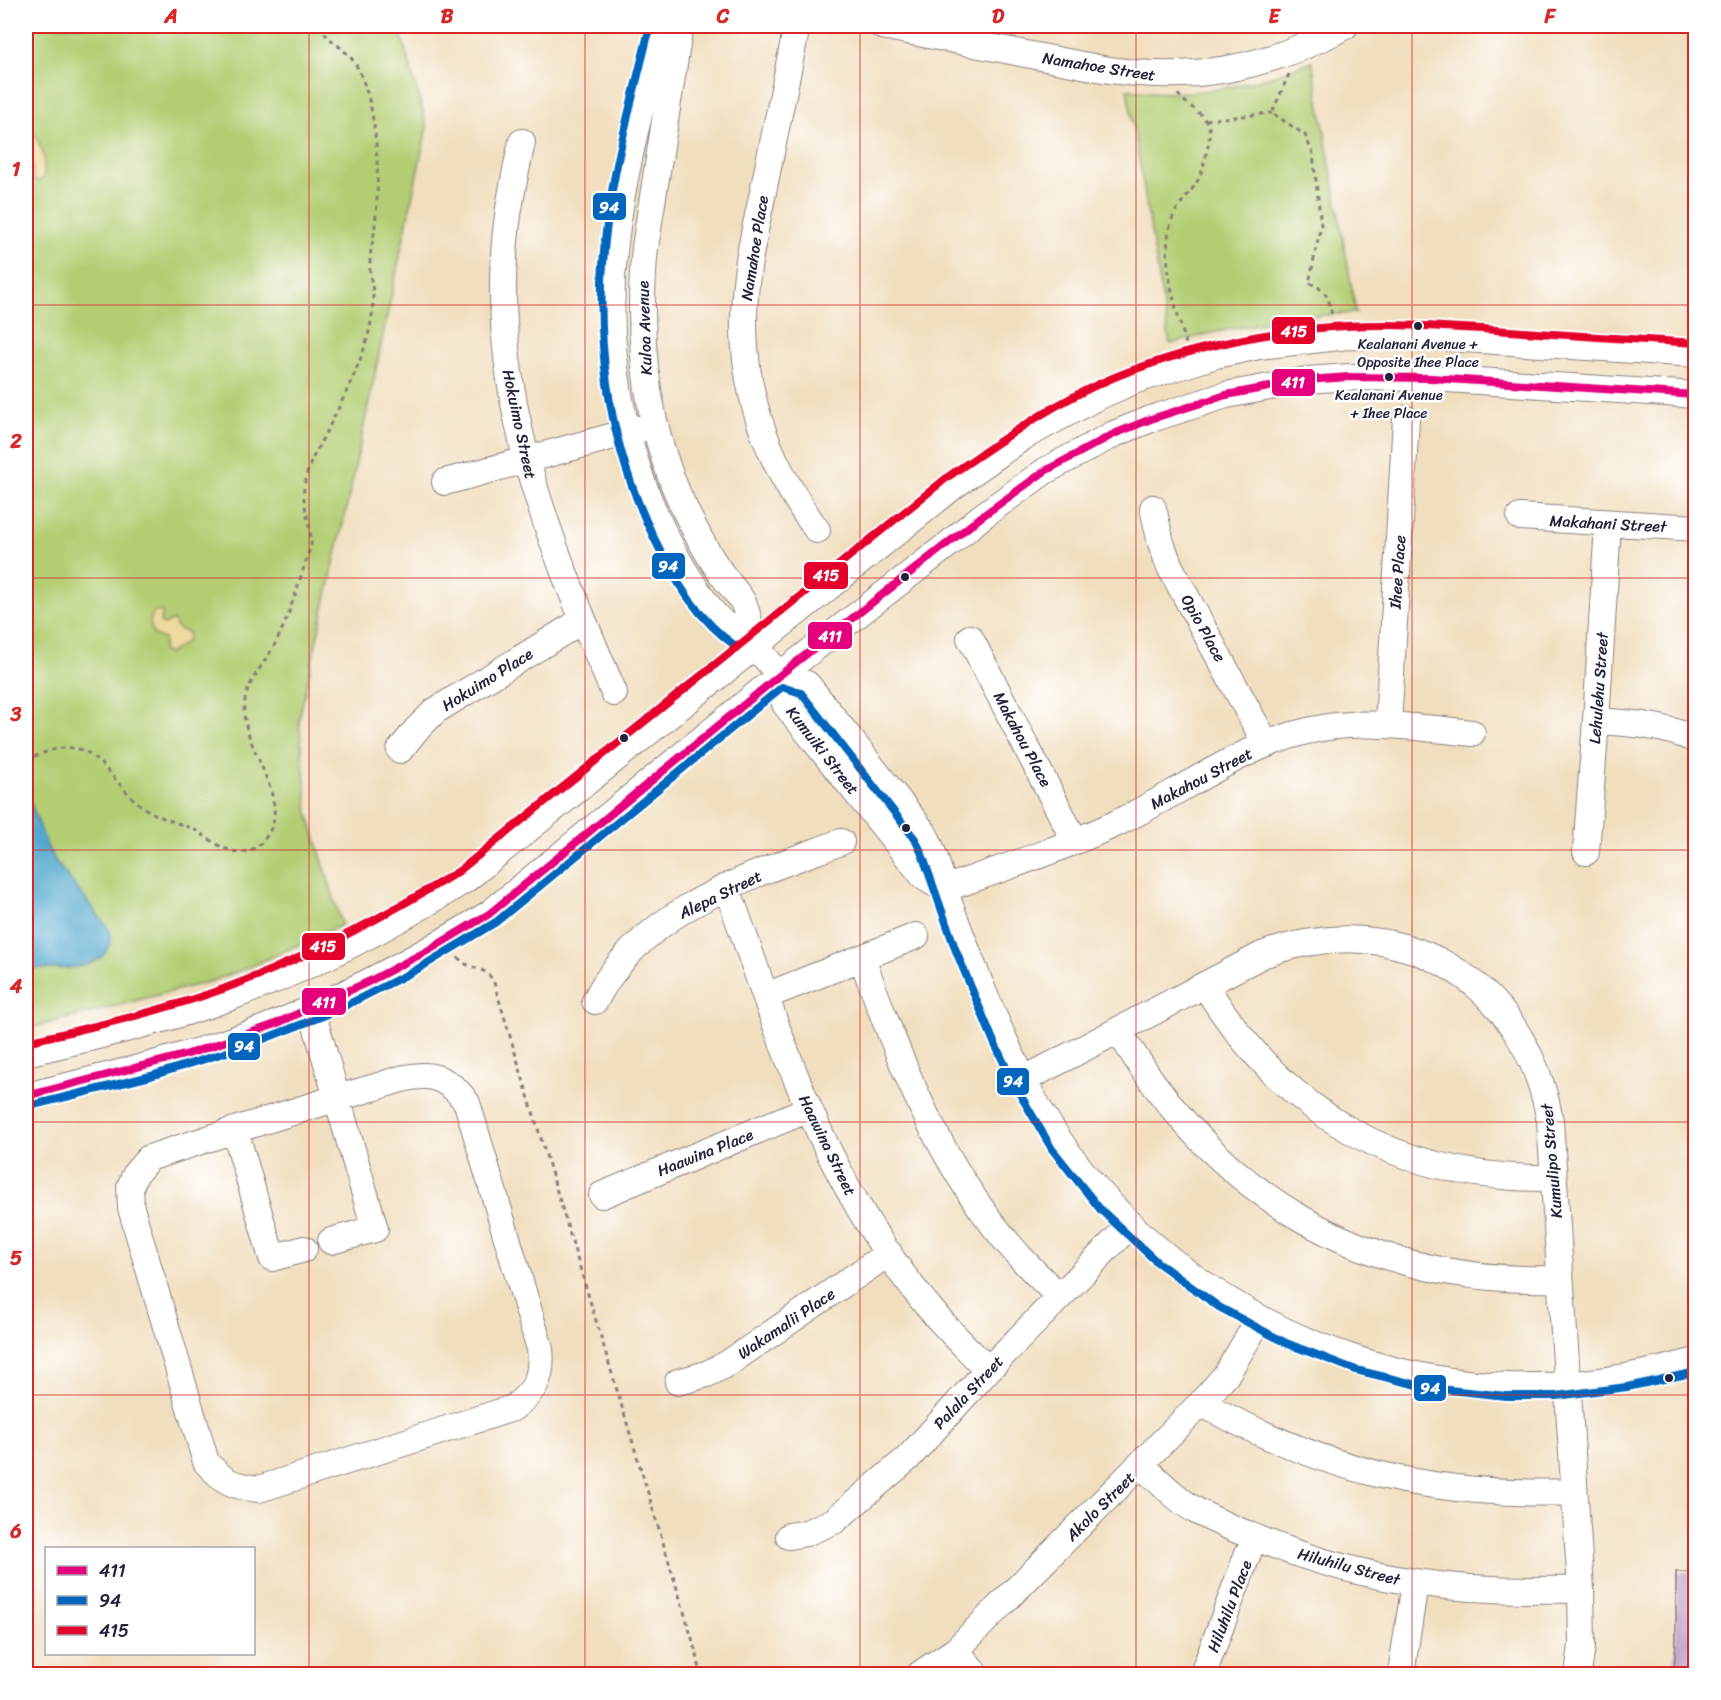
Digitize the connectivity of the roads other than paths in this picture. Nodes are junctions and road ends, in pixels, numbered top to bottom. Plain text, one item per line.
1 (661, 26) edge
2 (680, 26) edge
3 (797, 26) edge
4 (882, 26) edge
5 (1345, 26) edge
6 (522, 142) dead end
7 (1695, 354) edge
8 (1695, 395) edge
9 (1406, 419) dead end
10 (654, 425) junction
11 (626, 432) junction
12 (525, 459) junction
13 (445, 482) dead end
14 (1153, 508) dead end
15 (1520, 517) dead end
16 (1608, 524) junction
17 (1695, 528) edge
18 (817, 530) dead end
19 (583, 620) junction
20 (970, 638) dead end
21 (754, 646) junction
22 (780, 675) junction
23 (614, 693) dead end
24 (1596, 721) junction
25 (1388, 726) junction
26 (1472, 733) dead end
27 (1695, 740) edge
28 (1266, 744) junction
29 (400, 750) dead end
30 (1076, 841) junction
31 (841, 842) dead end
32 (1586, 852) dead end
33 (727, 888) junction
34 (944, 889) junction
35 (916, 936) dead end
36 (862, 958) junction
37 (1205, 985) junction
38 (766, 996) junction
39 (595, 1000) dead end
40 (311, 1008) junction
41 (1119, 1031) junction
42 (26, 1053) edge
43 (1023, 1080) junction
44 (26, 1096) edge
45 (337, 1098) junction
46 (809, 1109) junction
47 (235, 1130) junction
48 (1553, 1178) junction
49 (602, 1195) dead end
50 (1131, 1224) junction
51 (331, 1241) dead end
52 (304, 1249) dead end
53 (889, 1253) junction
54 (1560, 1280) junction
55 (1059, 1297) junction
56 (1260, 1318) junction
57 (1695, 1361) edge
58 (988, 1370) junction
59 (678, 1382) dead end
60 (1566, 1385) junction
61 (1202, 1402) junction
62 (1141, 1465) junction
63 (1574, 1492) junction
64 (789, 1536) dead end
65 (1254, 1537) junction
66 (1415, 1583) junction
67 (1581, 1589) junction
68 (956, 1650) junction
69 (920, 1674) edge
70 (976, 1674) edge
71 (1203, 1674) edge
72 (1401, 1674) edge
73 (1578, 1674) edge

1 - 11 street, Kuloa Avenue
2 - 10 street, Kuloa Avenue
3 - 18 street, Namahoe Place
4 - 5 street, Namahoe Street
6 - 12 street, Hokuimo Street
7 - 21 street
8 - 22 street
9 - 25 street, Ihee Place
10 - 11 street
10 - 21 street, Kuloa Avenue
11 - 12 street
11 - 21 street, Kuloa Avenue
12 - 13 street
12 - 19 street, Hokuimo Street
14 - 28 street, Opio Place
15 - 16 street, Makahani Street
16 - 17 street, Makahani Street
16 - 24 street, Lehulehu Street
19 - 23 street, Hokuimo Street
19 - 29 street, Hokuimo Place
20 - 30 street, Makahou Place
21 - 22 street, Kuloa Avenue
21 - 42 street
22 - 34 street, Kumuiki Street
22 - 40 street
24 - 27 street
24 - 32 street, Lehulehu Street
25 - 26 street, Makahou Street
25 - 28 street, Makahou Street
28 - 30 street, Makahou Street
30 - 34 street, Makahou Street
31 - 33 street, Alepa Street
33 - 38 street, Haawina Street
33 - 39 street, Alepa Street
34 - 43 street, Kumuiki Street
35 - 36 street
36 - 38 street
36 - 55 street
37 - 41 street, Kumulipo Street
37 - 48 street
37 - 48 street, Kumulipo Street
38 - 46 street, Haawina Street
40 - 44 street
40 - 45 street
41 - 43 street, Kumulipo Street
41 - 54 street
43 - 50 street, Kumuiki Street
45 - 47 street
45 - 47 street
45 - 51 street
46 - 49 street, Haawina Place
46 - 53 street, Haawina Street
47 - 52 street
48 - 54 street, Kumulipo Street
50 - 55 street, Palala Street
50 - 56 street, Kumuiki Street
53 - 58 street, Haawina Street
53 - 59 street, Wakamalii Place
54 - 60 street, Kumulipo Street
55 - 58 street, Palala Street
56 - 60 street, Kumuiki Street
56 - 61 street, Akolo Street
57 - 60 street, Kumuiki Street
58 - 64 street, Palala Street
60 - 63 street, Kumulipo Street
61 - 62 street, Akolo Street
61 - 63 street
62 - 65 street, Hiluhilu Street
62 - 68 street, Akolo Street
63 - 67 street, Kumulipo Street
65 - 66 street, Hiluhilu Street
65 - 71 street, Hiluhilu Place
66 - 67 street, Hiluhilu Street
66 - 72 street
67 - 73 street, Kumulipo Street
68 - 69 street, Akolo Street
68 - 70 street

